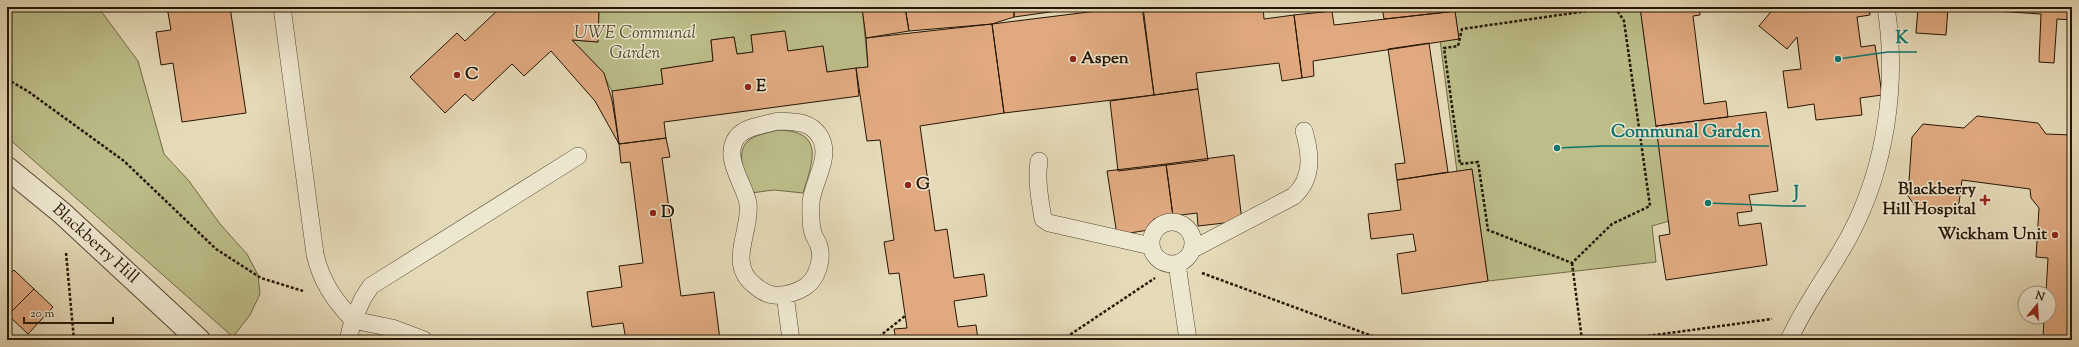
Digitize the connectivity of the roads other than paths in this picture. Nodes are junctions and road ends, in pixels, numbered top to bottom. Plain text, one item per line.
1 (282, 7) edge
2 (1886, 7) edge
3 (1304, 131) dead end
4 (578, 156) dead end
5 (1038, 161) dead end
6 (7, 168) edge
7 (1151, 246) junction
8 (1193, 249) junction
9 (1177, 264) junction
10 (785, 295) junction
11 (353, 320) junction
12 (199, 340) edge
13 (348, 340) edge
14 (424, 340) edge
15 (791, 340) edge
16 (1188, 340) edge
17 (1789, 340) edge

1 - 11 lane
2 - 17 lane
3 - 8 lane
4 - 11 lane
5 - 7 lane
6 - 12 street, Blackberry Hill
7 - 8 lane
7 - 9 lane
8 - 9 lane
9 - 16 lane
10 - 10 lane
10 - 15 lane
11 - 13 lane
11 - 14 lane

